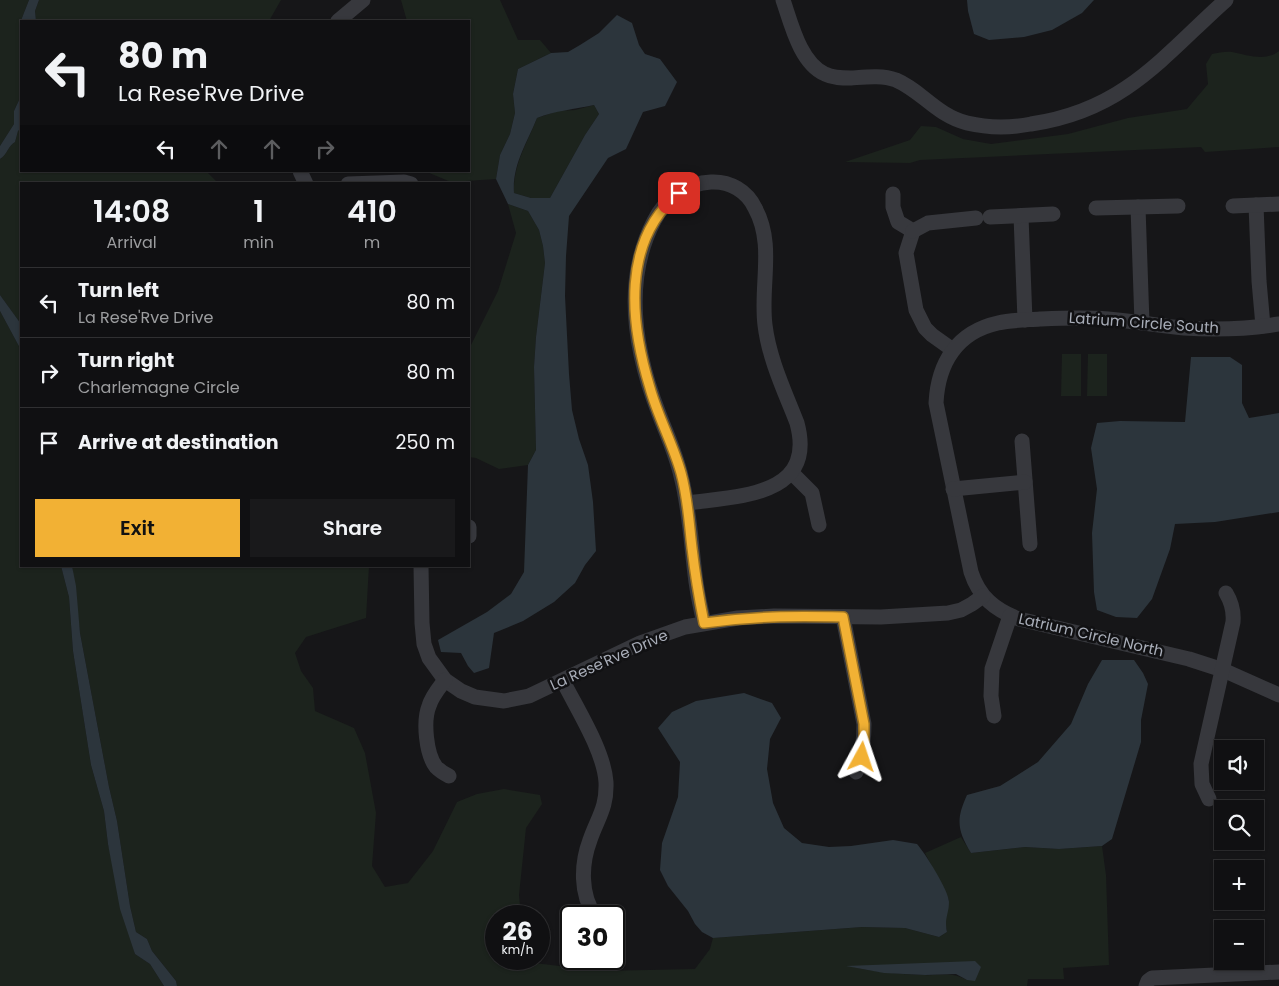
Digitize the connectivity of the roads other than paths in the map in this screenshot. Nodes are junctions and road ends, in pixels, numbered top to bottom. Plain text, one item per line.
1 (363, 0) edge
2 (783, 0) edge
3 (1226, 0) edge
4 (1210, 5) edge
5 (339, 20) edge
6 (893, 194) dead end
7 (1279, 204) edge
8 (1256, 205) junction
9 (1178, 206) dead end
10 (1232, 206) dead end
11 (1138, 207) junction
12 (1096, 208) dead end
13 (1053, 214) dead end
14 (1021, 216) junction
15 (912, 231) junction
16 (1025, 320) junction
17 (1142, 323) junction
18 (1279, 324) edge
19 (1262, 326) junction
20 (953, 350) junction
21 (1022, 441) dead end
22 (792, 473) junction
23 (1025, 482) junction
24 (953, 490) junction
25 (688, 503) junction
26 (819, 525) dead end
27 (1030, 544) dead end
28 (421, 567) edge
29 (1226, 592) dead end
30 (982, 596) junction
31 (1010, 616) junction
32 (843, 617) junction
33 (704, 623) junction
34 (1222, 670) junction
35 (445, 680) junction
36 (562, 681) junction
37 (1279, 695) edge
38 (994, 716) dead end
39 (856, 772) dead end
40 (449, 776) dead end
41 (1209, 799) dead end
42 (589, 905) edge
43 (1279, 972) edge
44 (1146, 986) edge

1 - 5 street
2 - 4 street
3 - 4 street
6 - 15 street
7 - 8 street
8 - 10 street
8 - 19 street
9 - 11 street
11 - 12 street
11 - 17 street
13 - 14 street
14 - 15 street
14 - 16 street
15 - 20 street
16 - 17 street, Latrium Circle South
16 - 20 street, Latrium Circle South
17 - 19 street, Latrium Circle South
18 - 19 street, Latrium Circle South
20 - 24 street, Latrium Circle South
21 - 23 street
22 - 25 street
22 - 25 street
22 - 26 street
23 - 24 street
23 - 27 street
24 - 30 street, Latrium Circle North
25 - 33 street
28 - 35 street, La Rese'Rve Drive
29 - 34 street
30 - 31 street, Latrium Circle North
30 - 32 street, La Rese'Rve Drive
31 - 34 street, Latrium Circle North
31 - 38 street
32 - 33 street, La Rese'Rve Drive
32 - 39 street
33 - 36 street, La Rese'Rve Drive
34 - 37 street, Latrium Circle North
34 - 41 street
35 - 36 street, La Rese'Rve Drive
35 - 40 street
36 - 42 street
43 - 44 street

